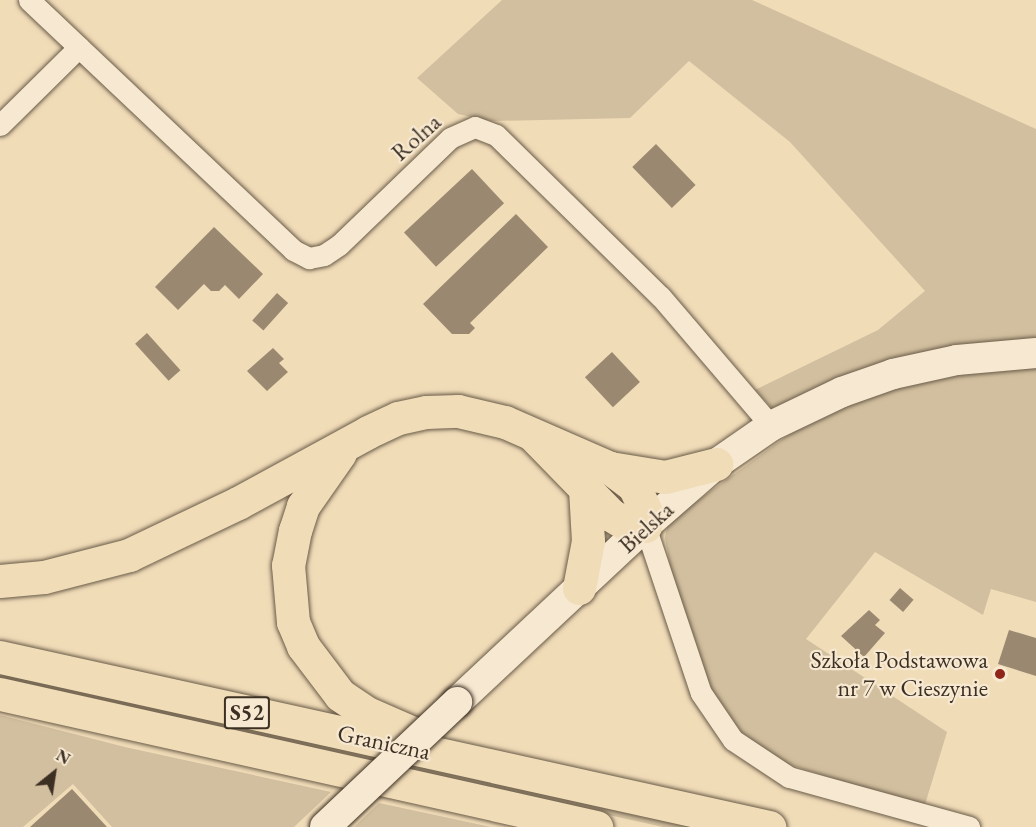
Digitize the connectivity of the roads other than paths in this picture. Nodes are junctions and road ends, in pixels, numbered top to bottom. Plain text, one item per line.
1 (29, 0) edge
2 (79, 47) junction
3 (0, 125) edge
4 (1036, 353) edge
5 (771, 426) junction
6 (533, 435) junction
7 (348, 443) junction
8 (716, 464) junction
9 (610, 468) junction
10 (585, 489) junction
11 (645, 526) junction
12 (0, 581) edge
13 (579, 588) junction
14 (0, 657) edge
15 (0, 694) edge
16 (495, 765) junction
17 (494, 803) junction
18 (325, 827) edge
19 (552, 827) edge
20 (596, 827) edge
21 (769, 827) edge
22 (969, 827) edge

1 - 2 street, Rolna
2 - 3 street
2 - 5 street, Rolna
4 - 5 main road, Bielska
5 - 8 main road, Bielska
6 - 7 highway
6 - 9 highway
6 - 10 highway
7 - 12 highway
7 - 16 highway
8 - 9 highway
8 - 11 main road, Bielska
9 - 11 highway
10 - 11 highway
10 - 13 highway
11 - 13 main road, Bielska
11 - 22 street
13 - 18 main road, Bielska, bridge
14 - 16 highway, Graniczna / S52
15 - 17 highway, Graniczna / S52
16 - 21 highway, Graniczna / S52
17 - 19 highway
17 - 20 highway, Graniczna / S52

